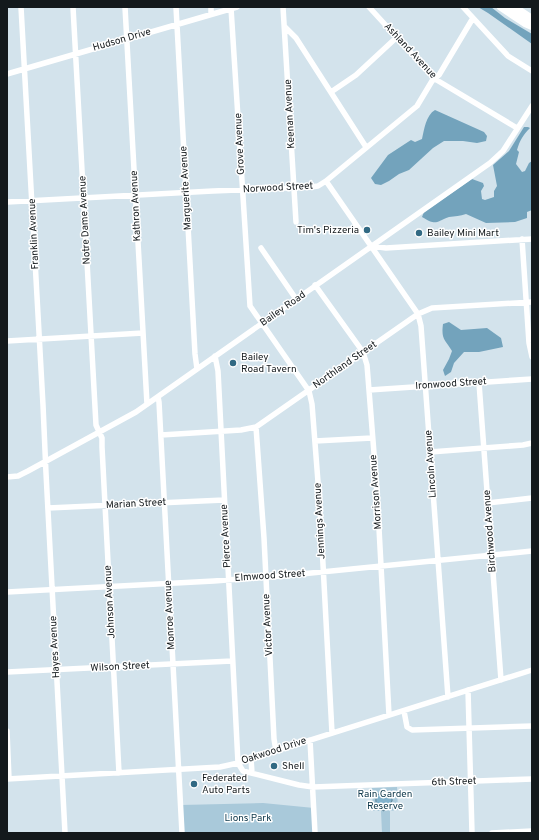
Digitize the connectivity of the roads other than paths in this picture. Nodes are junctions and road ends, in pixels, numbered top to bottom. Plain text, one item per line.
1 (22, 7) edge
2 (73, 7) edge
3 (125, 7) edge
4 (176, 7) edge
5 (211, 7) edge
6 (283, 7) edge
7 (369, 7) edge
8 (463, 7) edge
9 (501, 7) edge
10 (514, 7) edge
11 (234, 8) edge
12 (211, 14) junction
13 (473, 18) junction
14 (177, 24) junction
15 (530, 24) edge
16 (285, 27) junction
17 (397, 37) junction
18 (126, 39) junction
19 (76, 54) junction
20 (24, 69) junction
21 (532, 71) edge
22 (7, 74) edge
23 (435, 80) junction
24 (331, 92) junction
25 (532, 106) edge
26 (517, 128) junction
27 (366, 147) junction
28 (326, 181) junction
29 (294, 188) junction
30 (243, 190) junction
31 (186, 193) junction
32 (135, 195) junction
33 (84, 198) junction
34 (32, 201) junction
35 (7, 202) edge
36 (296, 222) dead end
37 (532, 238) edge
38 (522, 239) junction
39 (371, 246) junction
40 (261, 248) dead end
41 (316, 285) junction
42 (296, 299) junction
43 (529, 302) edge
44 (418, 314) junction
45 (261, 324) junction
46 (143, 334) junction
47 (91, 337) junction
48 (40, 339) junction
49 (7, 341) edge
50 (363, 352) junction
51 (215, 356) junction
52 (532, 358) edge
53 (197, 369) junction
54 (532, 379) edge
55 (479, 383) junction
56 (425, 386) junction
57 (369, 390) junction
58 (309, 391) junction
59 (158, 397) junction
60 (147, 404) junction
61 (256, 427) junction
62 (99, 432) junction
63 (220, 432) junction
64 (161, 435) junction
65 (372, 438) junction
66 (315, 441) junction
67 (532, 443) edge
68 (484, 448) junction
69 (430, 452) junction
70 (46, 461) junction
71 (7, 478) edge
72 (532, 498) edge
73 (224, 500) junction
74 (165, 502) junction
75 (488, 503) junction
76 (105, 505) junction
77 (48, 508) junction
78 (532, 552) edge
79 (491, 555) junction
80 (438, 562) junction
81 (380, 567) junction
82 (323, 572) junction
83 (266, 577) junction
84 (228, 579) junction
85 (169, 583) junction
86 (109, 587) junction
87 (52, 590) junction
88 (7, 592) edge
89 (232, 661) junction
90 (173, 664) junction
91 (114, 667) junction
92 (56, 670) junction
93 (532, 670) edge
94 (7, 672) edge
95 (501, 680) junction
96 (468, 690) junction
97 (448, 697) junction
98 (404, 711) junction
99 (389, 716) junction
100 (532, 726) edge
101 (468, 728) junction
102 (7, 731) edge
103 (332, 733) junction
104 (310, 740) junction
105 (276, 751) junction
106 (252, 759) junction
107 (238, 763) junction
108 (179, 770) junction
109 (119, 773) junction
110 (252, 773) junction
111 (62, 776) junction
112 (8, 779) edge
113 (532, 779) edge
114 (470, 782) junction
115 (313, 787) junction
116 (532, 831) edge
117 (65, 833) edge
118 (182, 833) edge
119 (315, 833) edge
120 (472, 833) edge
121 (492, 833) edge

1 - 20 street, Franklin Avenue
2 - 19 street, Notre Dame Avenue
3 - 18 street, Kathron Avenue
4 - 14 street, Marguerite Avenue
5 - 12 street
6 - 16 street, Keenan Avenue
7 - 17 street, Ashland Avenue
8 - 13 street
9 - 15 highway
10 - 15 highway
11 - 12 street, Hudson Drive
11 - 30 street, Grove Avenue
12 - 14 street, Hudson Drive
13 - 21 street
13 - 23 street, Norwood Street
14 - 18 street, Hudson Drive
14 - 31 street, Marguerite Avenue
16 - 24 street
16 - 29 street, Keenan Avenue
17 - 23 street, Ashland Avenue
17 - 24 street
18 - 19 street, Hudson Drive
18 - 32 street, Kathron Avenue
19 - 20 street, Hudson Drive
19 - 33 street, Notre Dame Avenue
20 - 22 street, Hudson Drive
20 - 34 street, Franklin Avenue
23 - 26 street, Ashland Avenue
23 - 27 street, Norwood Street
24 - 27 street
25 - 26 street, Bailey Road
26 - 39 street, Bailey Road
27 - 28 street, Norwood Street
28 - 29 street, Norwood Street
28 - 39 street, Lincoln Avenue
29 - 30 street, Norwood Street
29 - 36 street, Keenan Avenue
30 - 31 street, Norwood Street
30 - 45 street, Grove Avenue
31 - 32 street, Norwood Street
31 - 53 street, Marguerite Avenue
32 - 33 street, Norwood Street
32 - 46 street, Kathron Avenue
33 - 34 street, Norwood Street
33 - 47 street, Notre Dame Avenue
34 - 35 street, Norwood Street
34 - 48 street, Franklin Avenue
37 - 38 street
38 - 39 street
38 - 43 street
39 - 41 street, Bailey Road
39 - 44 street, Lincoln Avenue
40 - 42 street
41 - 42 street, Bailey Road
41 - 50 street, Morrison Avenue
42 - 45 street, Bailey Road
43 - 44 street, Northland Street
43 - 52 street
44 - 50 street, Northland Street
44 - 56 street, Lincoln Avenue
45 - 51 street, Bailey Road
45 - 58 street, Jennings Avenue
46 - 47 street
46 - 60 street, Kathron Avenue
47 - 48 street
47 - 62 street, Notre Dame Avenue
48 - 49 street
48 - 70 street, Franklin Avenue
50 - 57 street, Morrison Avenue
50 - 58 street, Northland Street
51 - 53 street, Bailey Road
51 - 63 street, Pierce Avenue
53 - 59 street, Bailey Road
54 - 55 street, Ironwood Street
55 - 56 street, Ironwood Street
55 - 68 street, Birchwood Avenue
56 - 57 street, Ironwood Street
56 - 69 street, Lincoln Avenue
57 - 65 street, Morrison Avenue
58 - 61 street, Northland Street
58 - 66 street, Jennings Avenue
59 - 60 street, Bailey Road
59 - 64 street, Monroe Avenue
60 - 62 street, Bailey Road
61 - 63 street, Northland Street
61 - 83 street, Victor Avenue
62 - 70 street, Bailey Road
62 - 76 street, Johnson Avenue
63 - 64 street, Northland Street
63 - 73 street, Pierce Avenue
64 - 74 street, Monroe Avenue
65 - 66 street
65 - 81 street, Morrison Avenue
66 - 82 street, Jennings Avenue
67 - 68 street
68 - 69 street
68 - 75 street, Birchwood Avenue
69 - 80 street, Lincoln Avenue
70 - 71 street, Bailey Road
70 - 77 street, Hayes Avenue
72 - 75 street
73 - 74 street, Marian Street
73 - 84 street, Pierce Avenue
74 - 76 street, Marian Street
74 - 85 street, Monroe Avenue
75 - 79 street, Birchwood Avenue
76 - 77 street, Marian Street
76 - 86 street, Johnson Avenue
77 - 87 street, Hayes Avenue
78 - 79 street, Elmwood Street
79 - 80 street, Elmwood Street
79 - 95 street, Birchwood Avenue
80 - 81 street, Elmwood Street
80 - 97 street, Lincoln Avenue
81 - 82 street, Elmwood Street
81 - 99 street, Morrison Avenue
82 - 83 street, Elmwood Street
82 - 103 street, Jennings Avenue
83 - 84 street, Elmwood Street
83 - 105 street, Victor Avenue
84 - 85 street, Elmwood Street
84 - 89 street, Pierce Avenue
85 - 86 street, Elmwood Street
85 - 90 street, Monroe Avenue
86 - 87 street, Elmwood Street
86 - 91 street, Johnson Avenue
87 - 88 street, Elmwood Street
87 - 92 street, Hayes Avenue
89 - 90 street, Wilson Street
89 - 107 street, Pierce Avenue
90 - 91 street, Wilson Street
90 - 108 street, Monroe Avenue
91 - 92 street, Wilson Street
91 - 109 street, Johnson Avenue
92 - 94 street, Wilson Street
92 - 111 street, Hayes Avenue
93 - 95 street, Oakwood Drive
95 - 96 street, Oakwood Drive
96 - 97 street, Oakwood Drive
96 - 101 street
97 - 98 street, Oakwood Drive
98 - 99 street, Oakwood Drive
98 - 101 street
99 - 103 street, Oakwood Drive
100 - 101 street
101 - 114 street
102 - 112 street
103 - 104 street, Oakwood Drive
104 - 105 street, Oakwood Drive
104 - 115 street
105 - 106 street, Oakwood Drive
106 - 107 street, Oakwood Drive
106 - 110 street
107 - 108 street, Oakwood Drive
107 - 110 street, 6th Street
108 - 109 street, Oakwood Drive
108 - 118 street, Monroe Avenue
109 - 111 street, Oakwood Drive
110 - 115 street, 6th Street
111 - 112 street, Oakwood Drive
111 - 117 street, Hayes Avenue
113 - 114 street, 6th Street
114 - 115 street, 6th Street
114 - 120 street
115 - 119 street
116 - 121 street

